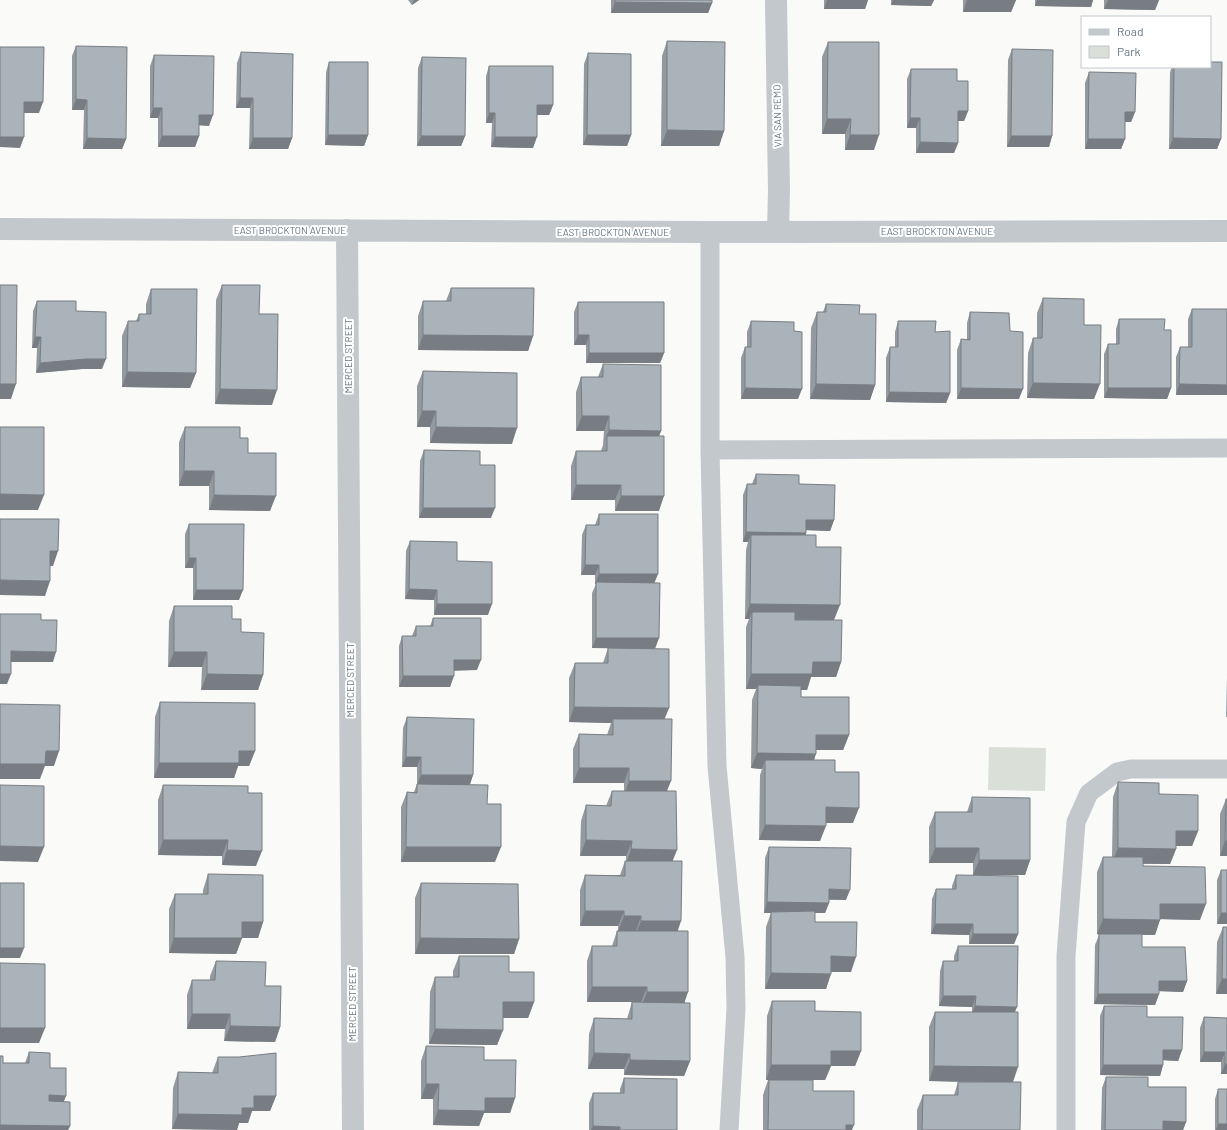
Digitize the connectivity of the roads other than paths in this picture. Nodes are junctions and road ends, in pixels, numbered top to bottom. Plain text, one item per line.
1 (776, 0) edge
2 (0, 229) edge
3 (348, 230) junction
4 (1227, 231) edge
5 (710, 232) junction
6 (778, 232) junction
7 (1227, 448) edge
8 (710, 450) junction
9 (1227, 769) edge
10 (353, 1130) edge
11 (729, 1130) edge
12 (1066, 1130) edge

1 - 6 street, VIA SAN REMO
2 - 3 street, EAST BROCKTON AVENUE
3 - 5 street, EAST BROCKTON AVENUE
3 - 10 street, MERCED STREET
4 - 6 street, EAST BROCKTON AVENUE
5 - 6 street, EAST BROCKTON AVENUE
5 - 8 lane
7 - 8 lane
8 - 11 lane
9 - 12 lane

